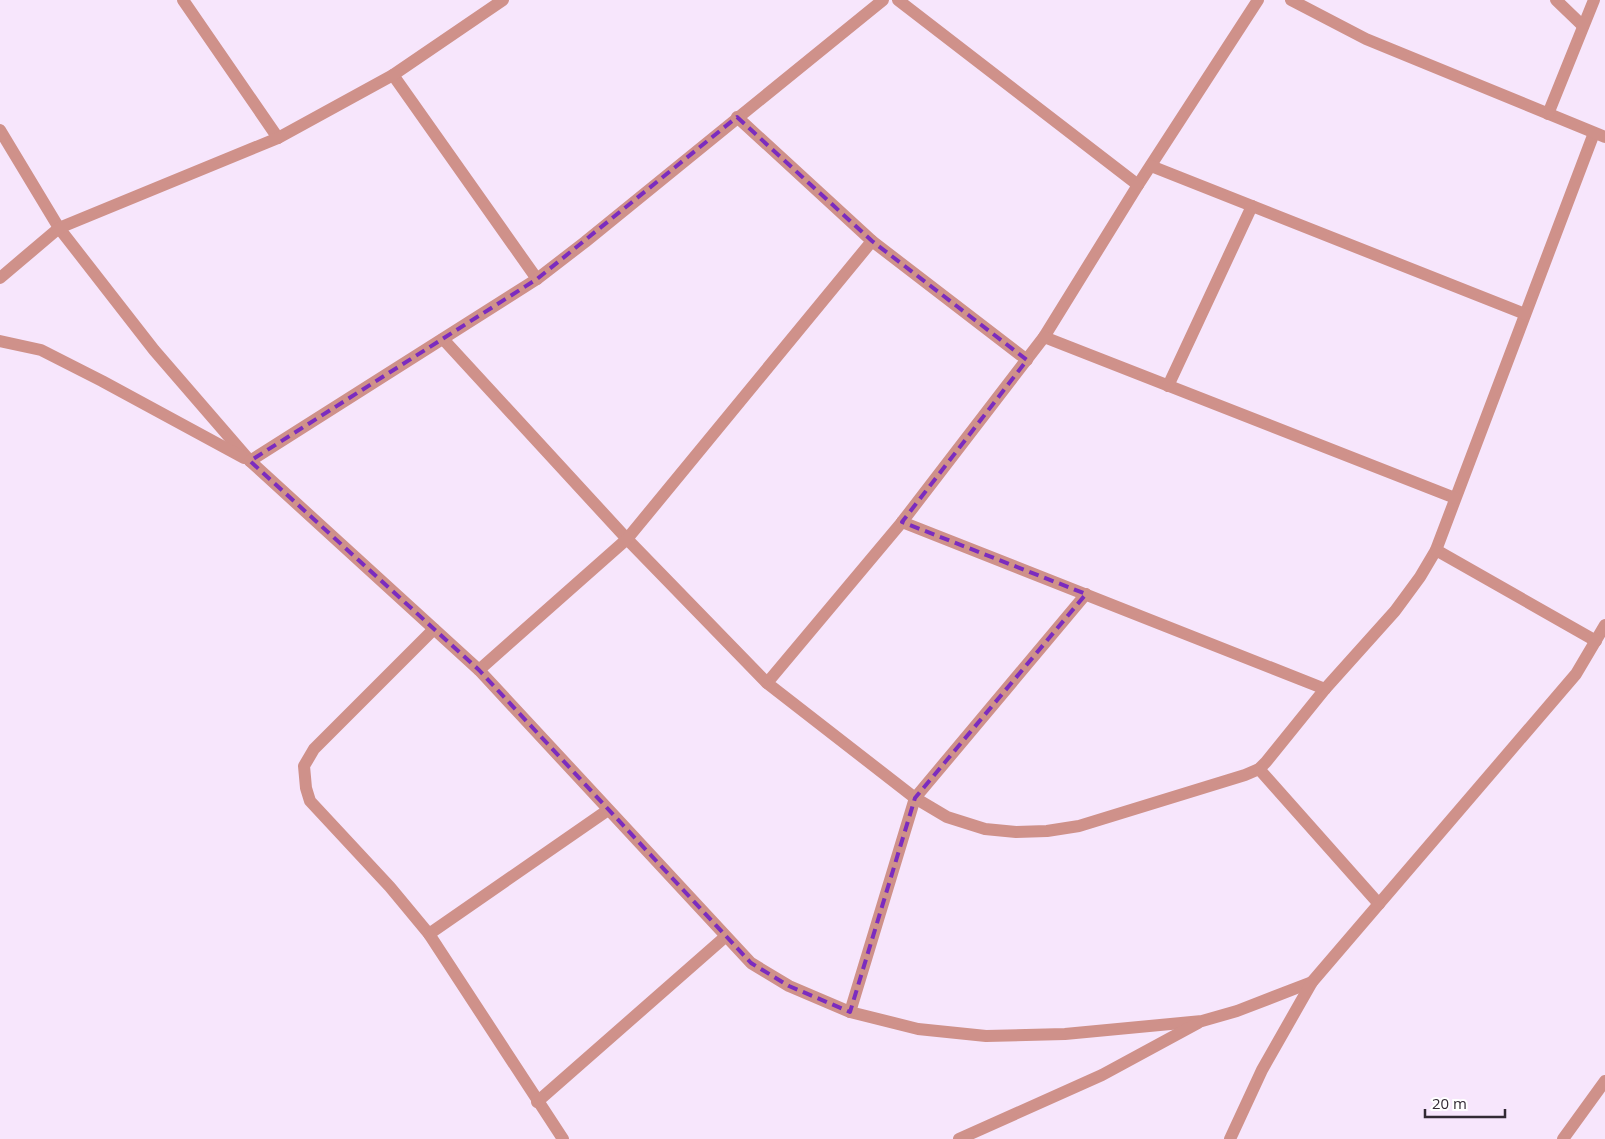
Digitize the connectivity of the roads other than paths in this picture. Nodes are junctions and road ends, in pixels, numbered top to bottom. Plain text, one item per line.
1 (183, 0) edge
2 (503, 0) edge
3 (883, 0) edge
4 (898, 0) edge
5 (1258, 0) edge
6 (1291, 0) edge
7 (1556, 0) edge
8 (1594, 0) edge
9 (1583, 26) junction
10 (393, 75) junction
11 (1548, 114) junction
12 (737, 117) junction
13 (0, 130) edge
14 (1599, 135) edge
15 (278, 138) junction
16 (1150, 166) junction
17 (1138, 185) junction
18 (1252, 206) junction
19 (58, 228) junction
20 (872, 241) junction
21 (0, 278) edge
22 (536, 279) junction
23 (1525, 314) junction
24 (1044, 337) junction
25 (443, 339) junction
26 (0, 340) edge
27 (1027, 360) junction
28 (1168, 386) junction
29 (250, 461) junction
30 (1455, 498) junction
31 (902, 522) junction
32 (627, 539) junction
33 (1436, 550) junction
34 (1086, 594) junction
35 (1605, 625) edge
36 (434, 629) junction
37 (1596, 641) junction
38 (479, 670) junction
39 (767, 683) junction
40 (1326, 689) junction
41 (1259, 769) junction
42 (916, 798) junction
43 (608, 810) junction
44 (1379, 904) junction
45 (429, 934) junction
46 (725, 937) junction
47 (1312, 982) junction
48 (850, 1012) junction
49 (1202, 1021) junction
50 (1605, 1082) edge
51 (537, 1102) junction
52 (563, 1139) edge
53 (959, 1139) edge
54 (1230, 1139) edge
55 (1563, 1139) edge

1 - 15 street
2 - 10 street
3 - 12 street
4 - 17 street
5 - 16 street
6 - 11 street
7 - 9 street
8 - 9 street
9 - 11 street
10 - 15 street
10 - 22 street
11 - 14 street
12 - 20 street
12 - 22 street
13 - 19 street
14 - 23 street
15 - 19 street
16 - 17 street
16 - 18 street
17 - 24 street
18 - 23 street
18 - 28 street
19 - 21 street
19 - 29 street
20 - 27 street
20 - 32 street
22 - 25 street
23 - 30 street
24 - 27 street
24 - 28 street
25 - 29 street
25 - 32 street
26 - 29 street
27 - 31 street
28 - 30 street
29 - 36 street
30 - 33 street
31 - 34 street
31 - 39 street
32 - 38 street
32 - 39 street
33 - 37 street
33 - 40 street
34 - 40 street
34 - 42 street
35 - 37 street
36 - 38 street
36 - 45 street
37 - 44 street
38 - 43 street
39 - 42 street
40 - 41 street
41 - 42 street
41 - 44 street
42 - 48 street
43 - 45 street
43 - 46 street
44 - 47 street
45 - 51 street
46 - 48 street
46 - 51 street
47 - 49 street
47 - 54 street
48 - 49 street
49 - 53 street
50 - 55 street
51 - 52 street

